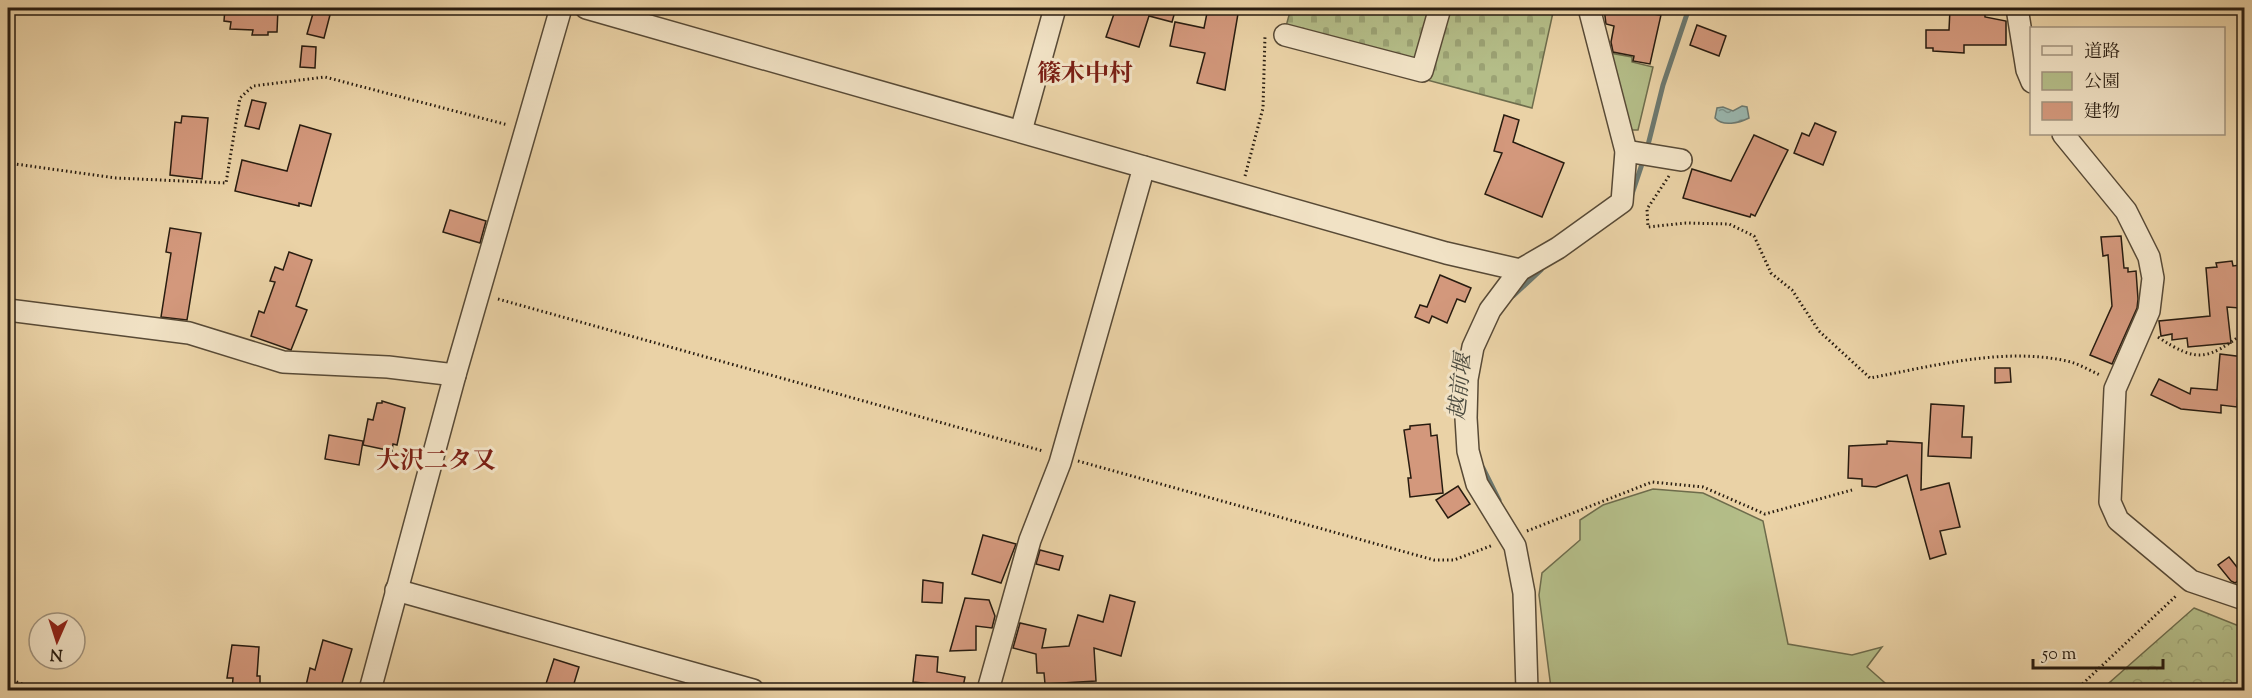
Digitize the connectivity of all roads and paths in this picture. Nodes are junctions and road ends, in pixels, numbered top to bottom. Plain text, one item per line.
1 (561, 8) edge
2 (586, 8) edge
3 (1055, 8) edge
4 (1440, 8) edge
5 (1589, 8) edge
6 (2017, 8) edge
7 (1285, 35) joint
8 (2030, 79) edge
9 (524, 129) junction
10 (1021, 131) junction
11 (2064, 135) edge
12 (1638, 153) junction
13 (1681, 160) joint
14 (8, 163) edge
15 (1144, 167) junction
16 (1240, 194) junction
17 (1520, 270) junction
18 (478, 293) junction
19 (8, 310) edge
20 (2142, 327) junction
21 (2244, 333) edge
22 (455, 375) junction
23 (2115, 389) junction
24 (1062, 456) junction
25 (1852, 490) dead end
26 (1519, 535) junction
27 (2191, 581) junction
28 (396, 590) junction
29 (2244, 599) edge
30 (8, 679) edge
31 (40, 690) edge
32 (370, 690) edge
33 (753, 690) edge
34 (988, 690) edge
35 (1527, 690) edge
36 (2076, 690) edge

1 - 9 street
2 - 10 street
3 - 10 street
4 - 7 street
5 - 12 street
6 - 8 street
7 - 16 path
9 - 14 path
9 - 18 street
10 - 15 street
11 - 20 street
12 - 13 street
12 - 17 street
13 - 23 path
15 - 16 street
15 - 24 street
16 - 17 street
17 - 26 street
18 - 22 street
18 - 24 path
19 - 22 street
20 - 21 path
20 - 23 street
22 - 28 street
23 - 27 street
24 - 26 path
24 - 34 street
25 - 26 path
26 - 35 street
27 - 29 street
27 - 36 path
28 - 32 street
28 - 33 street
30 - 31 path

